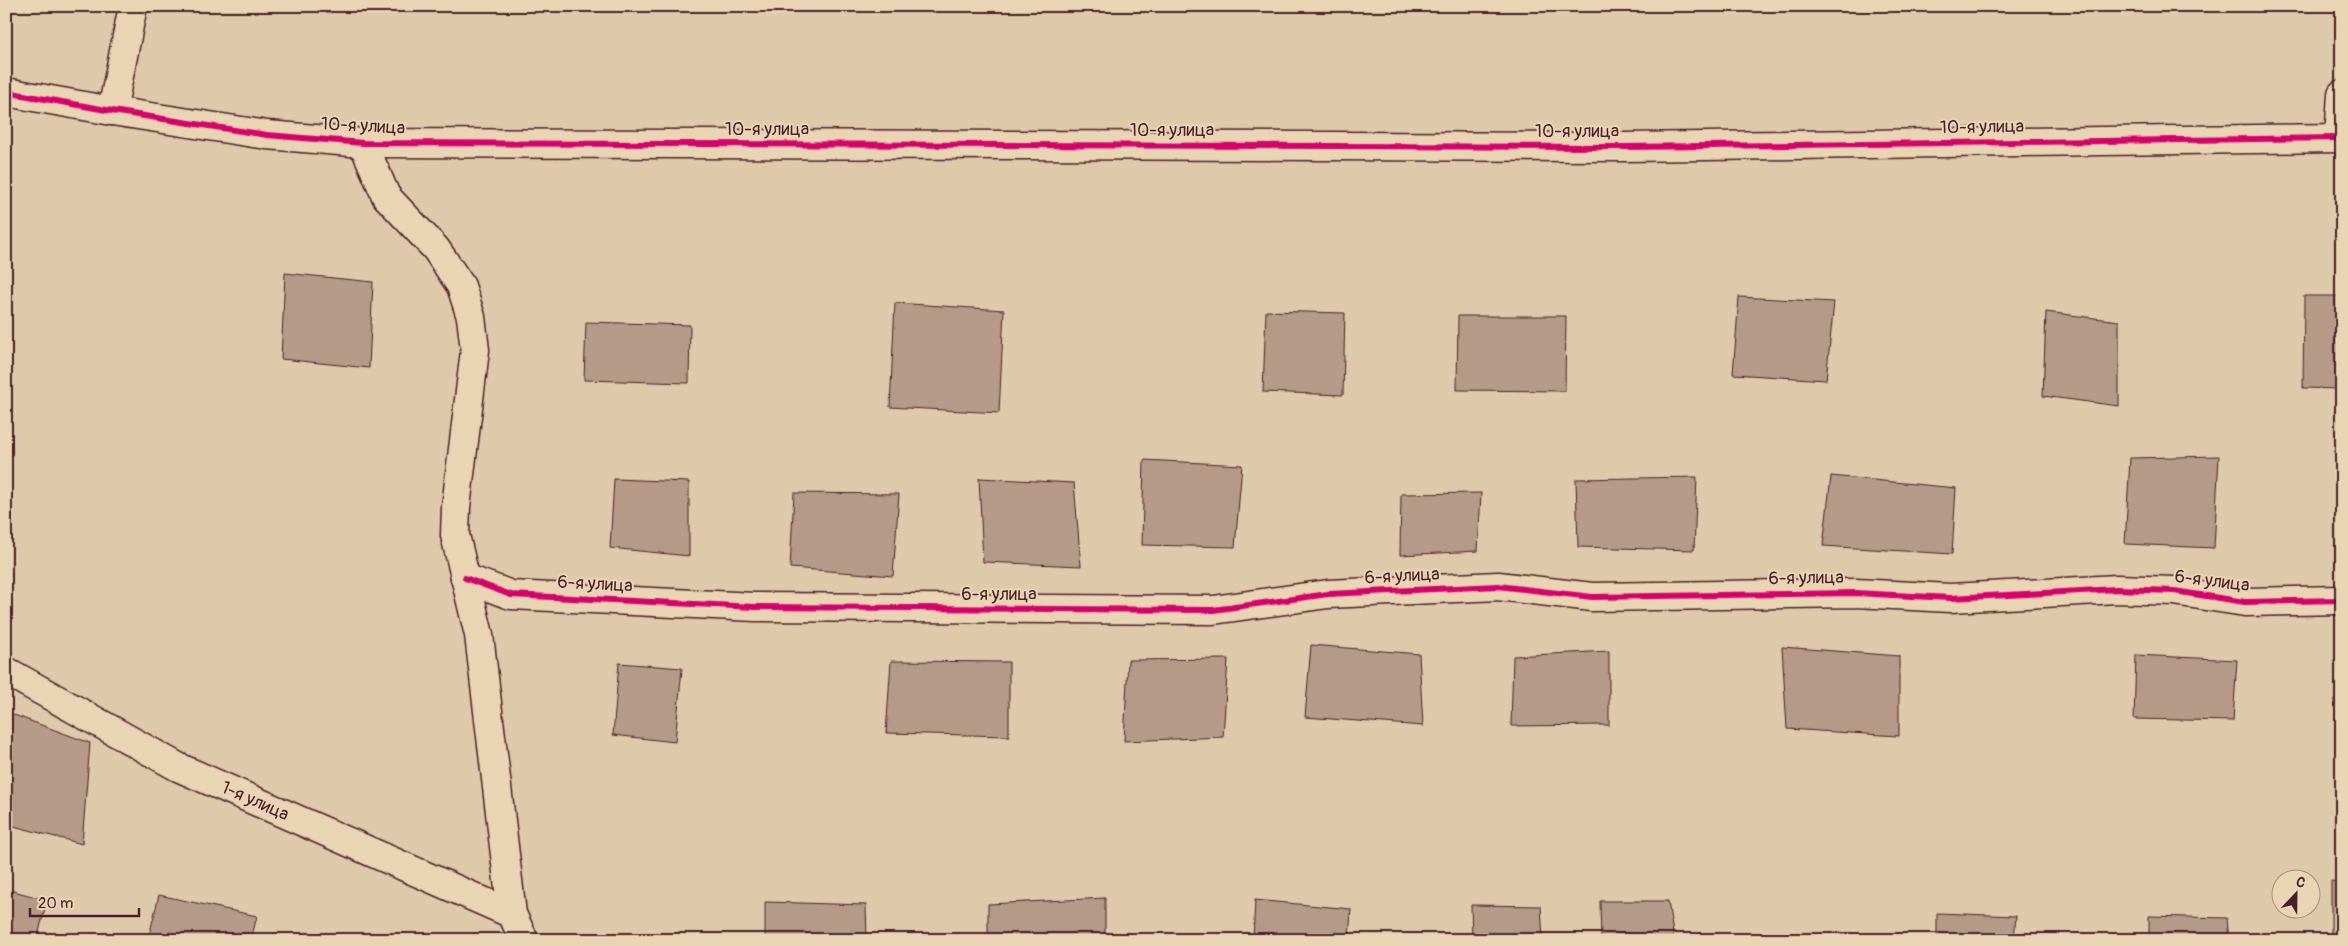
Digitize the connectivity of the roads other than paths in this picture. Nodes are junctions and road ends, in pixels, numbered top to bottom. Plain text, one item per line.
1 (133, 6) edge
2 (6, 92) edge
3 (2342, 94) edge
4 (112, 111) junction
5 (2340, 138) edge
6 (363, 143) junction
7 (465, 578) junction
8 (2342, 600) edge
9 (6, 671) edge
10 (512, 914) junction
11 (524, 940) edge

1 - 4 street
2 - 4 street, 10-я улица
3 - 5 street
4 - 6 street, 10-я улица
5 - 6 street, 10-я улица
6 - 7 street
7 - 8 street, 6-я улица
7 - 10 street
9 - 10 street, 1-я улица
10 - 11 street

